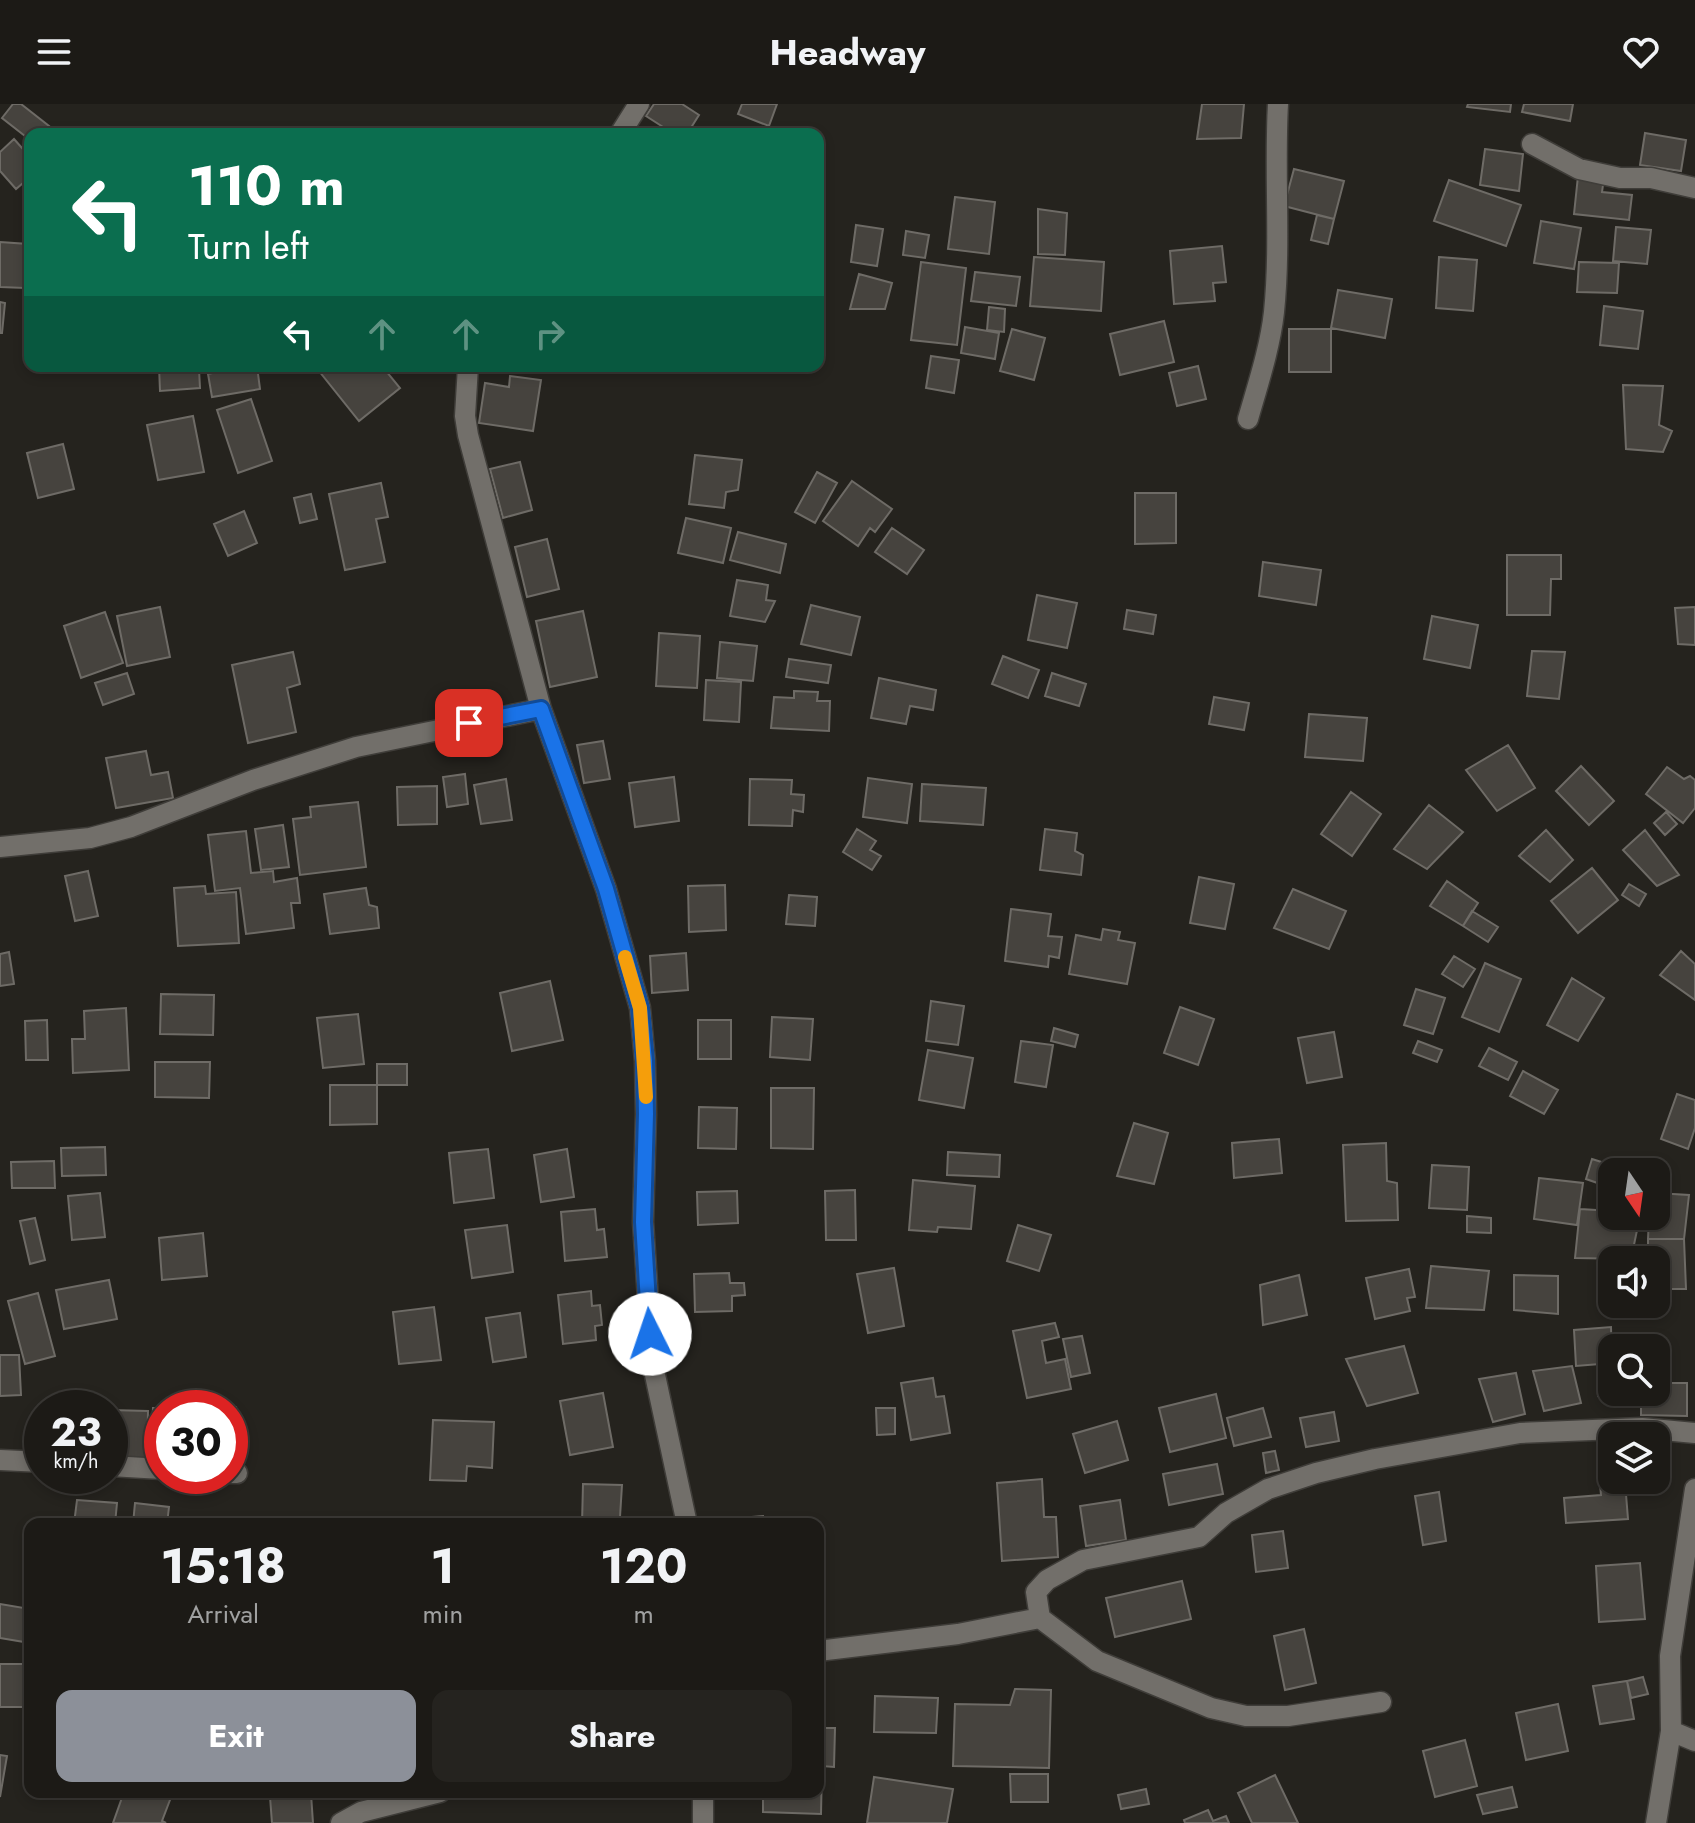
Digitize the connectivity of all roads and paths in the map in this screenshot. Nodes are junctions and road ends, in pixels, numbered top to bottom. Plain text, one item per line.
1 (639, 104) edge
2 (1278, 104) edge
3 (624, 128) edge
4 (1532, 144) dead end
5 (1695, 188) edge
6 (468, 372) edge
7 (1248, 419) dead end
8 (541, 709) junction
9 (0, 847) edge
10 (1695, 1433) edge
11 (0, 1460) edge
12 (24, 1461) edge
13 (1695, 1489) edge
14 (686, 1518) edge
15 (1040, 1618) junction
16 (824, 1650) edge
17 (1381, 1702) dead end
18 (1671, 1731) junction
19 (1695, 1741) edge
20 (416, 1798) edge
21 (703, 1798) edge
22 (341, 1823) edge
23 (703, 1823) edge
24 (1656, 1823) edge

1 - 3 street
2 - 7 street
4 - 5 street
6 - 8 street
8 - 9 street
8 - 14 street
10 - 15 street
11 - 12 street
13 - 18 street
15 - 16 street
15 - 17 street
18 - 19 street
18 - 24 street
20 - 22 street
21 - 23 street

